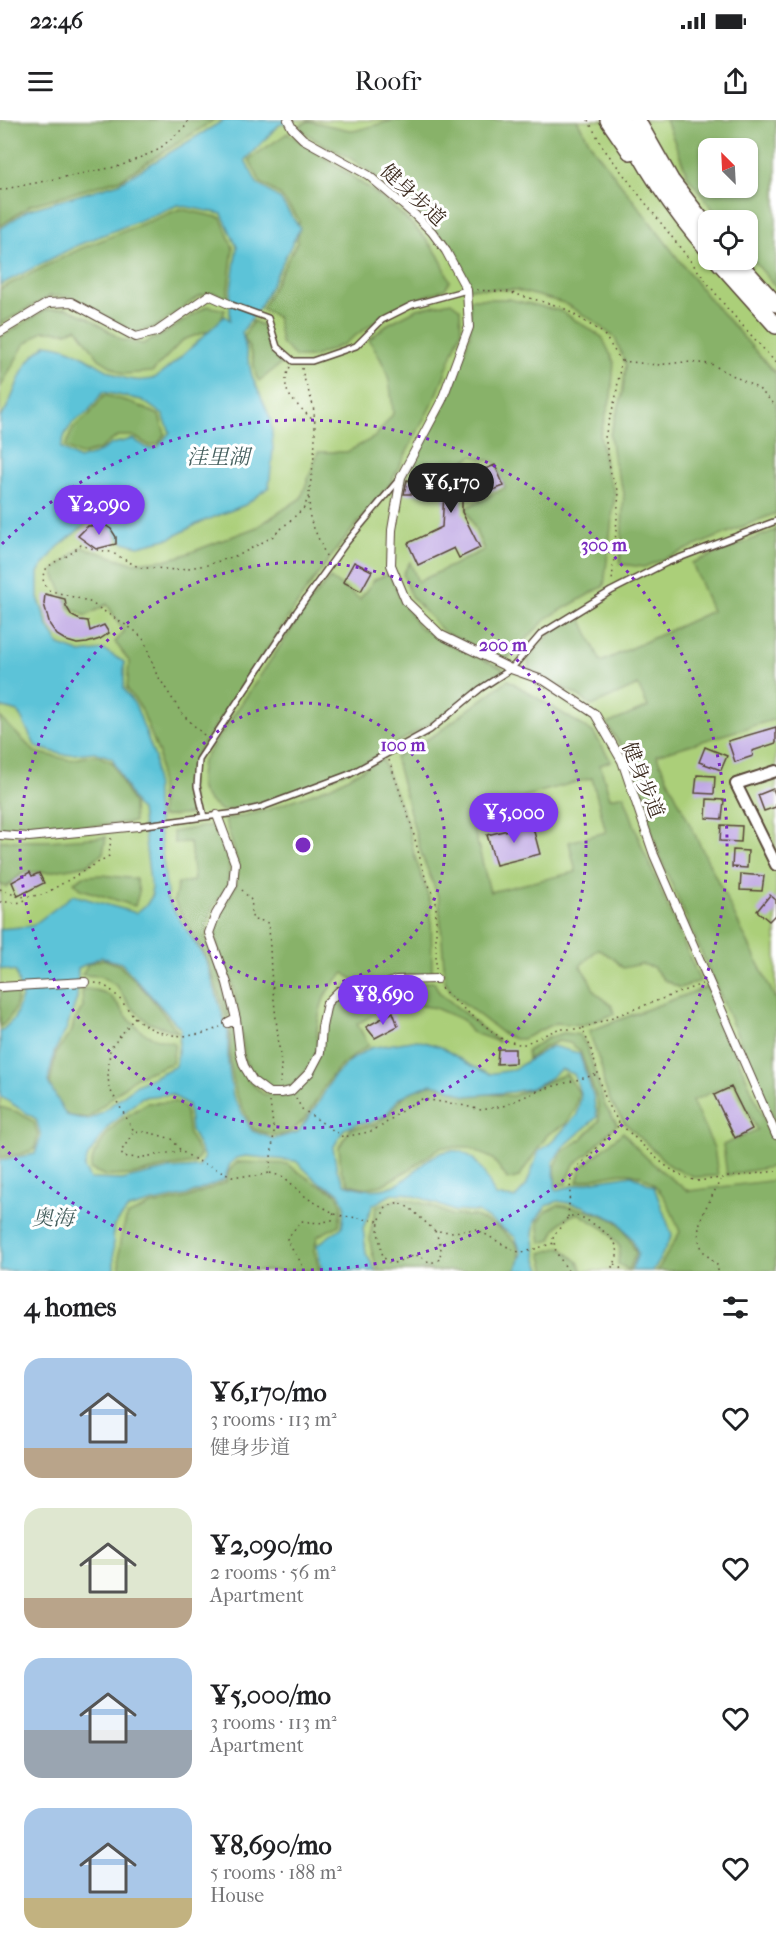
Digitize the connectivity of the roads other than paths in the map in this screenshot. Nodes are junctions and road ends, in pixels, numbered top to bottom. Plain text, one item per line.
1 (608, 120) edge
2 (622, 120) edge
3 (637, 120) edge
4 (647, 120) edge
5 (290, 124) edge
6 (666, 184) junction
7 (698, 218) edge
8 (698, 239) edge
9 (726, 270) edge
10 (745, 270) edge
11 (467, 290) junction
12 (229, 304) joint
13 (776, 304) edge
14 (776, 326) edge
15 (0, 332) edge
16 (401, 477) junction
17 (776, 521) edge
18 (511, 669) junction
19 (776, 771) edge
20 (217, 815) junction
21 (204, 817) junction
22 (138, 826) joint
23 (0, 835) edge
24 (776, 865) edge
25 (437, 979) road end
26 (85, 982) road end
27 (0, 987) edge
28 (236, 1019) junction
29 (228, 1023) road end
30 (776, 1135) edge

1 - 6 main road
2 - 6 main road
3 - 6 main road
4 - 6 main road
5 - 11 street, 健身步道
6 - 7 main road
6 - 8 main road
9 - 14 main road
10 - 13 main road
11 - 12 lane
11 - 16 street, 健身步道
12 - 15 street
16 - 18 street, 健身步道
16 - 21 lane
17 - 18 lane
18 - 20 lane
18 - 30 street, 健身步道
19 - 24 street
20 - 21 lane
20 - 28 street
21 - 22 lane
22 - 23 street
25 - 28 street
26 - 27 street
28 - 29 street

